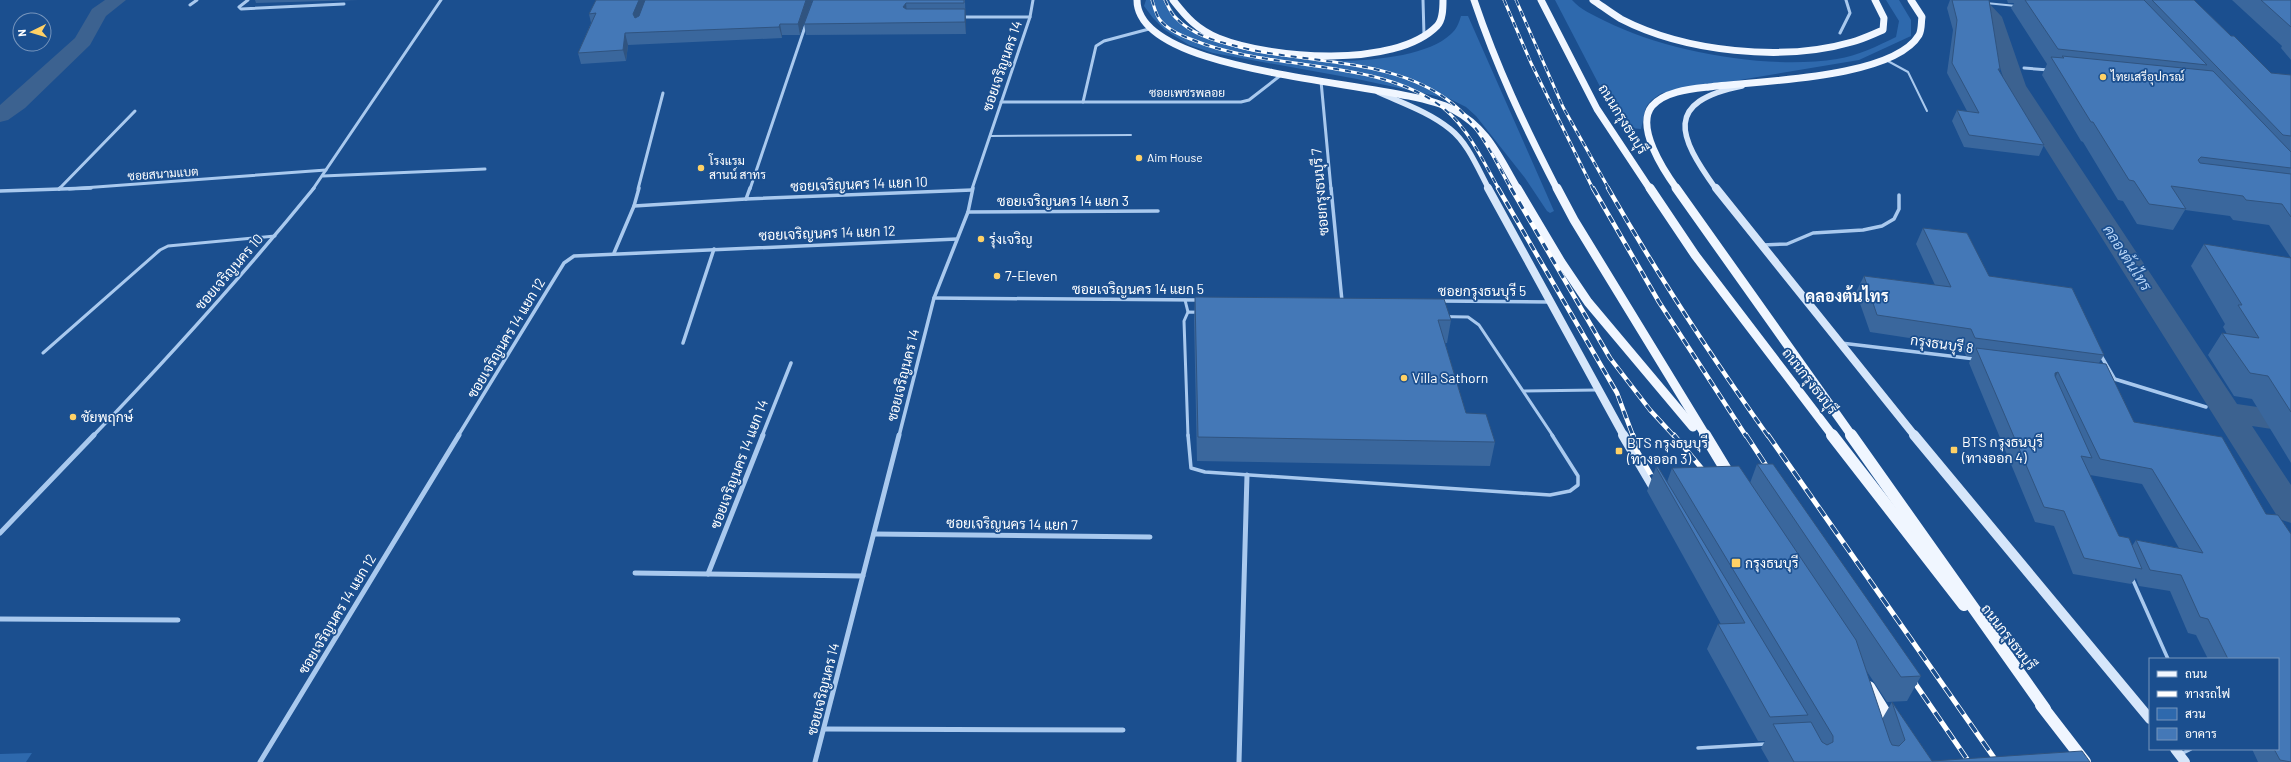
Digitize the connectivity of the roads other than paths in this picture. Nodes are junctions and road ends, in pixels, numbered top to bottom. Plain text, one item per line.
1 (197, 0) edge
2 (248, 0) edge
3 (441, 0) edge
4 (1033, 0) edge
5 (1137, 0) edge
6 (1173, 0) edge
7 (1423, 0) edge
8 (1443, 0) edge
9 (1474, 0) edge
10 (1541, 0) edge
11 (1593, 0) edge
12 (1846, 0) edge
13 (1875, 0) edge
14 (1911, 0) edge
15 (1984, 3) edge
16 (344, 4) dead end
17 (190, 5) dead end
18 (2022, 6) dead end
19 (960, 17) edge
20 (1030, 17) junction
21 (807, 23) edge
22 (1150, 29) junction
23 (1840, 33) dead end
24 (1424, 35) junction
25 (1884, 59) junction
26 (2024, 68) dead end
27 (2055, 71) edge
28 (1282, 74) junction
29 (1784, 80) junction
30 (1321, 81) junction
31 (1377, 91) junction
32 (662, 93) dead end
33 (1001, 102) junction
34 (1083, 102) junction
35 (135, 111) dead end
36 (1927, 111) dead end
37 (1131, 135) dead end
38 (990, 136) junction
39 (326, 170) junction
40 (485, 170) dead end
41 (323, 176) junction
42 (59, 189) junction
43 (972, 190) junction
44 (0, 191) edge
45 (1899, 195) dead end
46 (746, 199) junction
47 (634, 206) junction
48 (1158, 211) dead end
49 (968, 212) junction
50 (275, 236) junction
51 (958, 239) junction
52 (1760, 245) junction
53 (714, 249) junction
54 (614, 253) junction
55 (934, 298) junction
56 (1185, 300) junction
57 (1201, 300) edge
58 (1334, 301) edge
59 (1342, 301) junction
60 (1350, 301) edge
61 (1438, 301) edge
62 (1549, 302) junction
63 (1188, 312) junction
64 (683, 343) dead end
65 (1838, 343) junction
66 (2099, 352) edge
67 (43, 353) dead end
68 (1982, 360) edge
69 (791, 363) dead end
70 (2106, 377) edge
71 (2114, 378) junction
72 (1597, 390) junction
73 (1524, 391) junction
74 (2206, 407) dead end
75 (1713, 450) junction
76 (1247, 475) junction
77 (1739, 489) edge
78 (1663, 503) edge
79 (0, 533) edge
80 (874, 534) junction
81 (1150, 537) dead end
82 (2129, 572) edge
83 (635, 573) dead end
84 (708, 574) junction
85 (863, 576) junction
86 (0, 619) edge
87 (178, 620) dead end
88 (2168, 658) edge
89 (1863, 703) edge
90 (2045, 710) junction
91 (2149, 718) edge
92 (824, 729) junction
93 (1123, 730) dead end
94 (1900, 736) edge
95 (1768, 744) dead end
96 (1698, 748) dead end
97 (2189, 750) edge
98 (2180, 755) edge
99 (260, 762) edge
100 (815, 762) edge
101 (1239, 762) edge
102 (2085, 762) edge

1 - 17 street
2 - 16 street
3 - 39 street, ซอยเจริญนคร 10
4 - 20 street, ซอยเจริญนคร 14
5 - 22 main road
6 - 24 main road
7 - 24 street
8 - 24 main road
9 - 75 main road
10 - 90 main road, ถนนกรุงธนบุรี
11 - 13 main road
12 - 23 street
14 - 25 main road
15 - 18 lane
19 - 20 street
20 - 33 street, ซอยเจริญนคร 14
21 - 46 street
22 - 28 main road
22 - 34 street
25 - 29 main road
25 - 36 lane
26 - 27 street
28 - 30 main road
28 - 34 street, ซอยเพชรพลอย
29 - 52 main road
29 - 90 main road
30 - 31 main road
30 - 59 street, ซอยกรุงธนบุรี 7
31 - 62 main road
31 - 75 main road
32 - 47 street
33 - 34 street, ซอยเพชรพลอย
33 - 38 street, ซอยเจริญนคร 14
35 - 42 street
37 - 38 lane
38 - 43 street, ซอยเจริญนคร 14
39 - 41 street, ซอยเจริญนคร 10
39 - 42 street, ซอยสนามแบต
40 - 41 street
41 - 50 street, ซอยเจริญนคร 10
42 - 44 street, ซอยสนามแบต
43 - 46 street, ซอยเจริญนคร 14 แยก 10
43 - 49 street, ซอยเจริญนคร 14
45 - 52 street
46 - 47 street, ซอยเจริญนคร 14 แยก 10
47 - 54 street
48 - 49 street, ซอยเจริญนคร 14 แยก 3
49 - 51 street, ซอยเจริญนคร 14
50 - 67 lane
50 - 79 street, ซอยเจริญนคร 10
51 - 53 street, ซอยเจริญนคร 14 แยก 12
51 - 55 street, ซอยเจริญนคร 14
52 - 65 main road
53 - 54 street, ซอยเจริญนคร 14 แยก 12
53 - 64 street
54 - 99 street, ซอยเจริญนคร 14 แยก 12
55 - 56 street, ซอยเจริญนคร 14 แยก 5
55 - 80 street, ซอยเจริญนคร 14
56 - 57 street, ซอยเจริญนคร 14 แยก 5
56 - 63 lane
58 - 59 street
59 - 60 street
61 - 62 street, ซอยกรุงธนบุรี 5
62 - 72 main road
63 - 73 lane
63 - 76 lane
65 - 68 street, กรุงธนบุรี 8
65 - 91 main road
66 - 71 street
69 - 84 street, ซอยเจริญนคร 14 แยก 14
70 - 71 street
71 - 74 street
72 - 73 lane
72 - 78 main road
73 - 76 lane
75 - 77 main road
76 - 101 street
80 - 81 street, ซอยเจริญนคร 14 แยก 7
80 - 85 street, ซอยเจริญนคร 14
82 - 88 lane
83 - 84 street
84 - 85 street
85 - 92 street, ซอยเจริญนคร 14
86 - 87 street
89 - 94 main road
90 - 102 main road, ถนนกรุงธนบุรี
92 - 93 street
92 - 100 street, ซอยเจริญนคร 14
95 - 96 lane
97 - 98 lane

